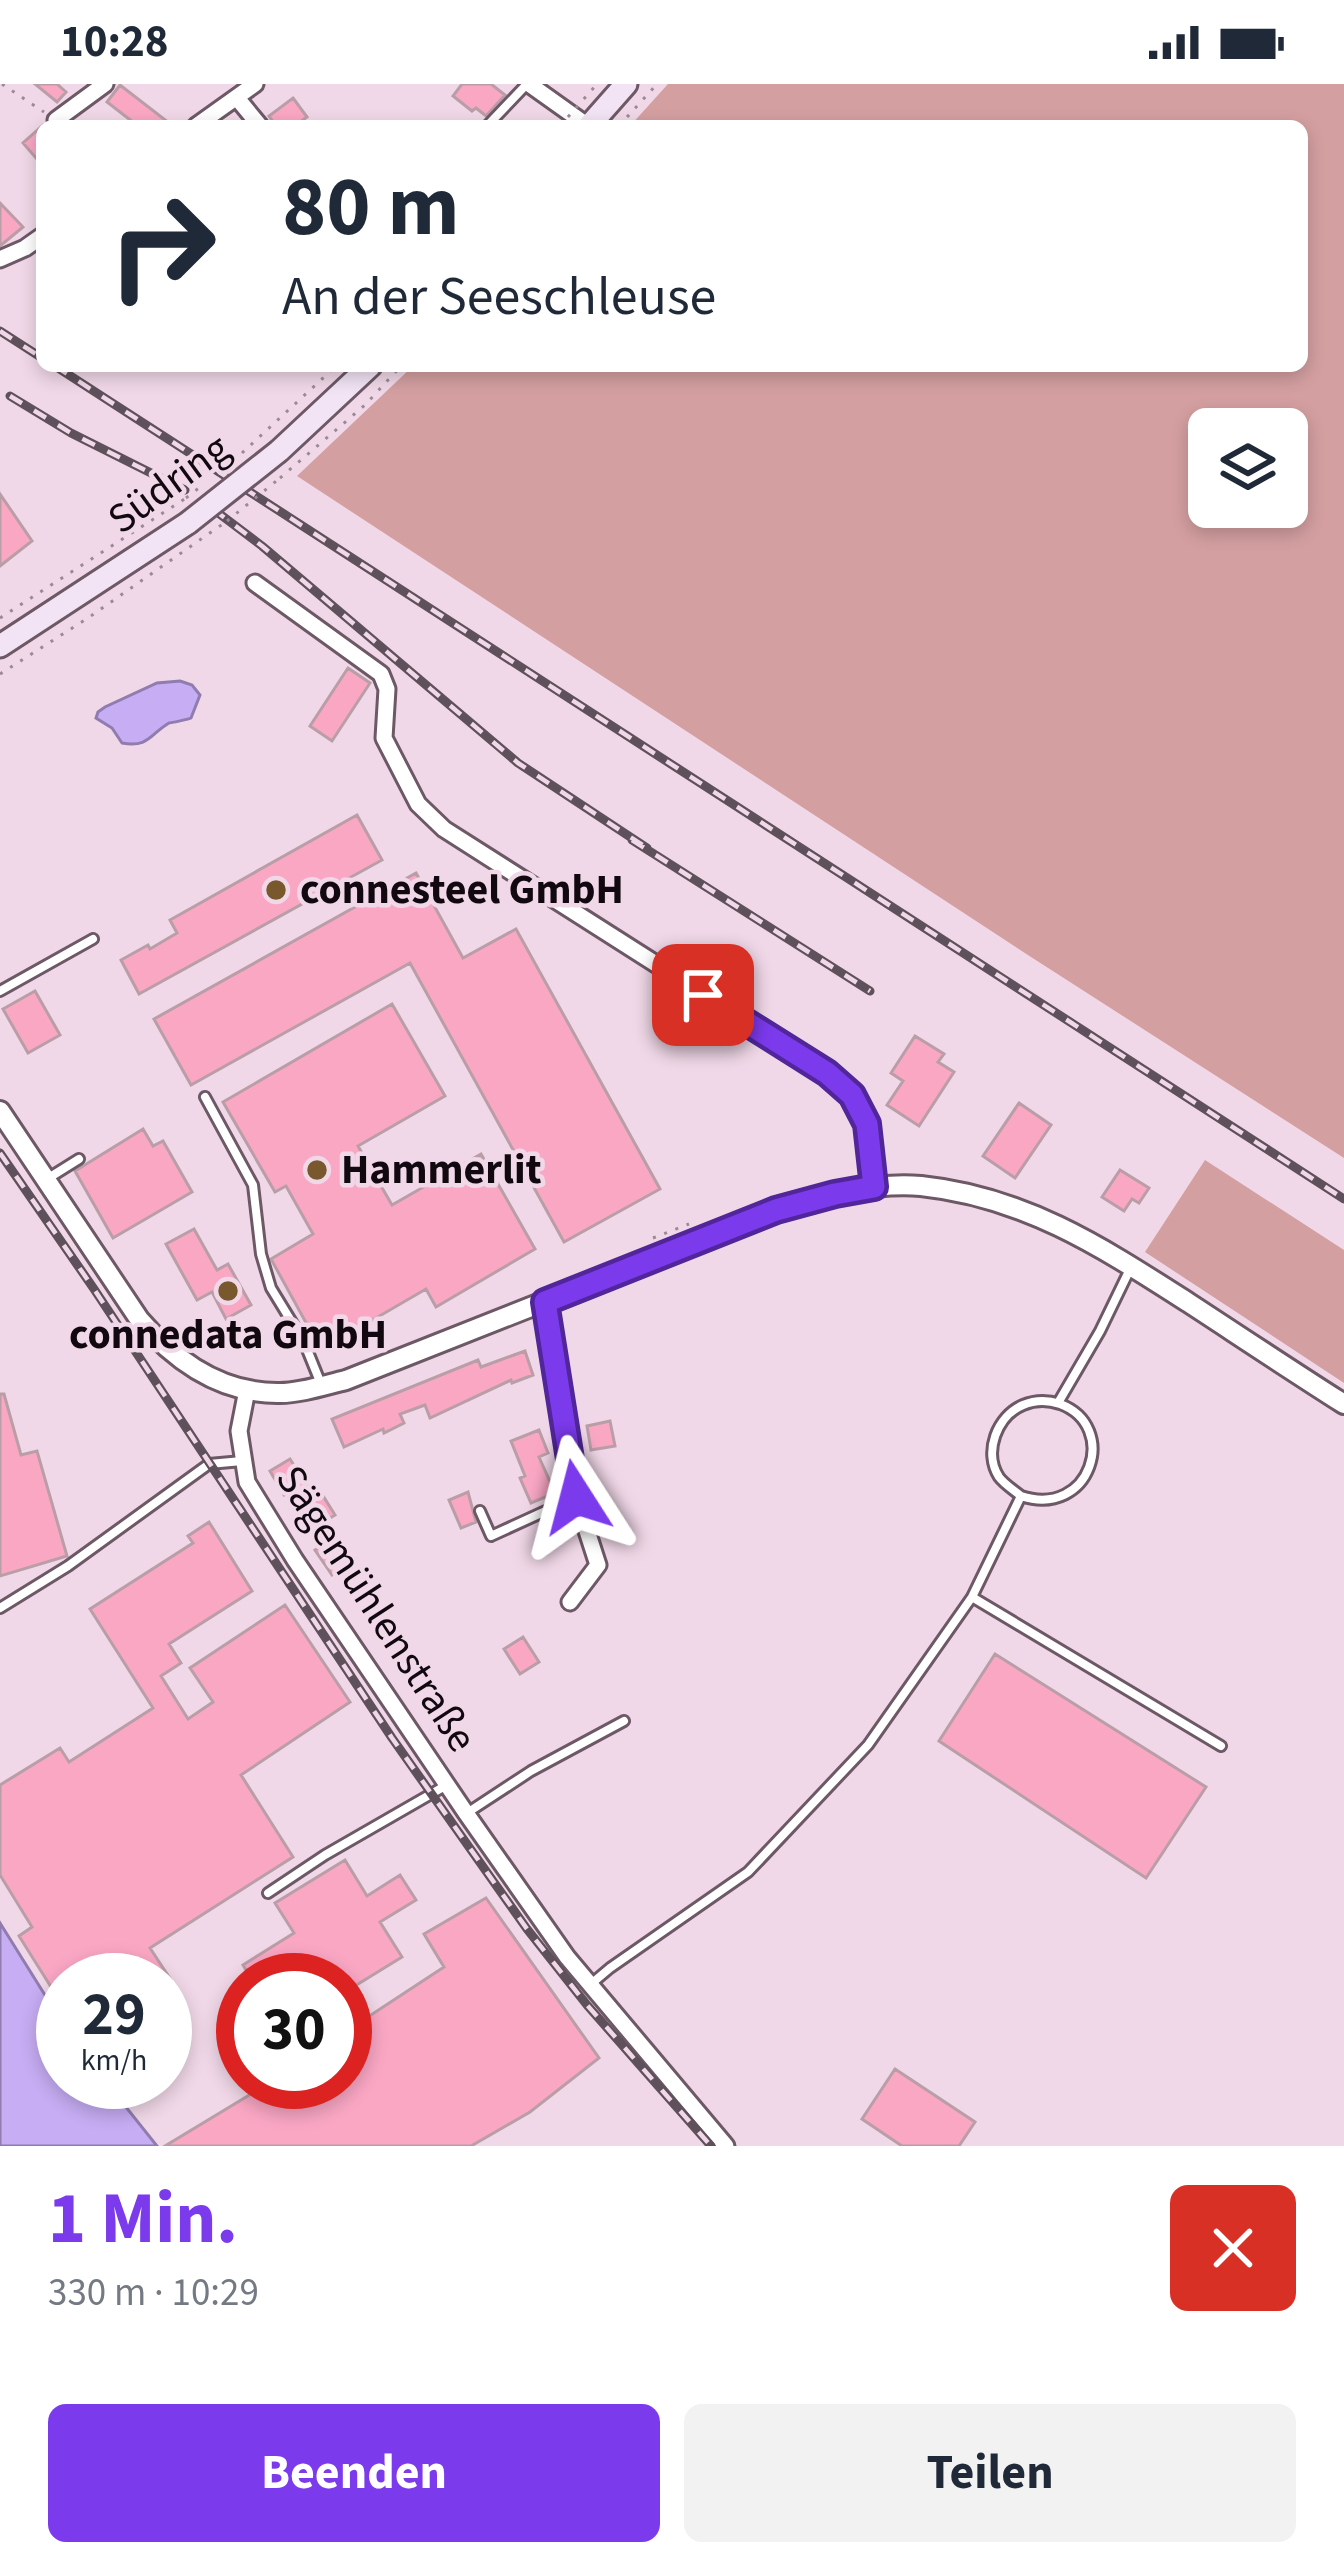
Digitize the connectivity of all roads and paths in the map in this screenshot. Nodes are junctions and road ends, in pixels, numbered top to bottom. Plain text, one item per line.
1 (2, 84) edge
2 (105, 84) edge
3 (255, 84) edge
4 (528, 84) edge
5 (597, 84) edge
6 (657, 84) edge
7 (628, 94) edge
8 (237, 98) junction
9 (56, 120) joint
10 (205, 120) edge
11 (255, 120) edge
12 (493, 120) edge
13 (565, 120) edge
14 (580, 120) edge
15 (596, 120) edge
16 (36, 240) edge
17 (0, 259) edge
18 (332, 372) edge
19 (364, 372) edge
20 (395, 372) edge
21 (278, 451) junction
22 (188, 523) junction
23 (254, 584) dead end
24 (0, 618) edge
25 (0, 646) edge
26 (0, 674) edge
27 (93, 939) dead end
28 (0, 991) edge
29 (205, 1097) dead end
30 (0, 1111) edge
31 (79, 1159) dead end
32 (46, 1180) junction
33 (874, 1187) junction
34 (1132, 1266) junction
35 (545, 1302) junction
36 (321, 1386) junction
37 (247, 1390) junction
38 (1058, 1403) junction
39 (1344, 1404) edge
40 (244, 1461) junction
41 (1021, 1496) junction
42 (576, 1497) junction
43 (480, 1511) dead end
44 (972, 1597) junction
45 (570, 1602) dead end
46 (0, 1608) edge
47 (624, 1721) dead end
48 (1221, 1746) dead end
49 (447, 1786) junction
50 (466, 1814) junction
51 (268, 1893) dead end
52 (590, 1985) junction
53 (726, 2146) edge

1 - 9 path
2 - 9 street
3 - 8 street
4 - 12 lane
4 - 14 street
5 - 13 path, bridge
6 - 7 path
7 - 15 main road
8 - 10 street
8 - 11 street
16 - 17 street
18 - 21 path
19 - 21 main road, Südring
20 - 21 path
21 - 22 main road, Südring, bridge
21 - 22 path, bridge
21 - 22 path, Südring, bridge
22 - 24 path
22 - 25 main road, Südring
22 - 26 path
23 - 33 street
27 - 28 lane
29 - 36 lane
30 - 32 street
31 - 32 lane
32 - 37 street
33 - 34 street
33 - 35 street
34 - 38 lane
34 - 39 street
35 - 36 street
35 - 42 street
36 - 37 street
37 - 40 street, Sägemühlenstraße
38 - 41 lane
38 - 41 lane
40 - 46 lane
40 - 49 street, Sägemühlenstraße
41 - 44 lane
42 - 43 lane
42 - 45 street
44 - 48 lane
44 - 52 lane
47 - 50 lane, Sägemühlenstraße
49 - 50 street, Sägemühlenstraße
49 - 51 lane
50 - 52 street, Sägemühlenstraße
52 - 53 street, Sägemühlenstraße

